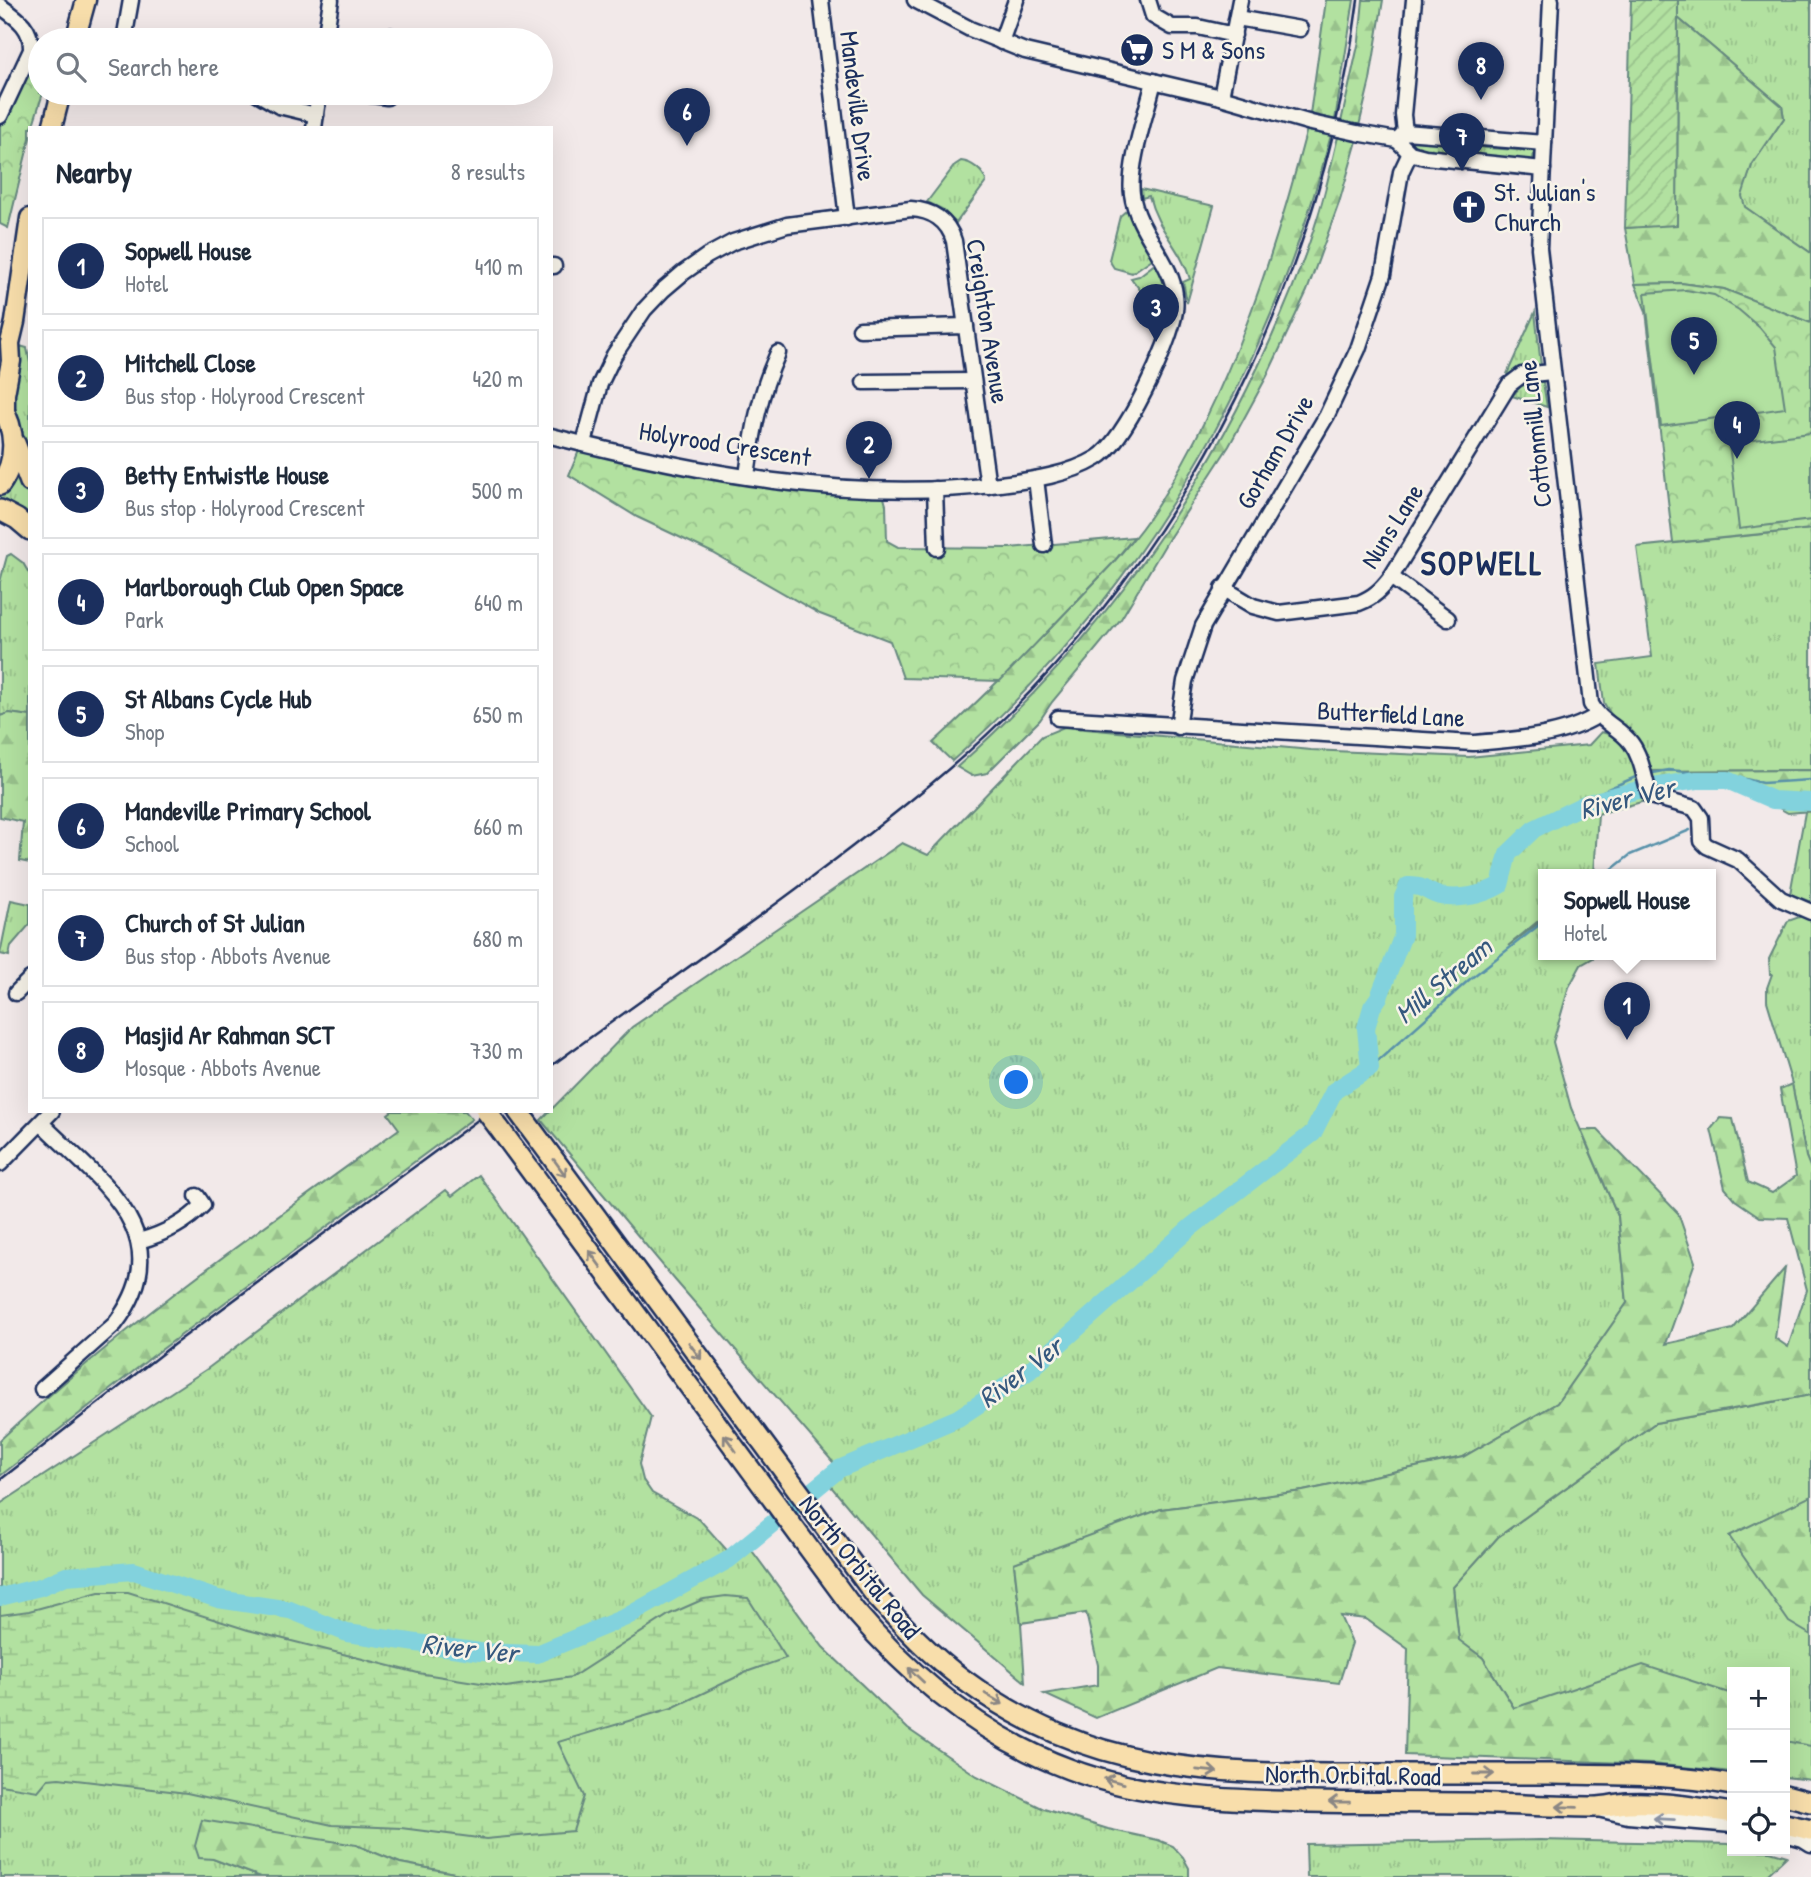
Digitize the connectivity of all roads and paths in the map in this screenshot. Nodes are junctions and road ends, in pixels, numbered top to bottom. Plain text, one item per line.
1 (86, 0) edge
2 (131, 0) edge
3 (331, 0) edge
4 (821, 0) edge
5 (915, 0) edge
6 (1016, 0) edge
7 (1147, 0) edge
8 (1240, 0) edge
9 (1414, 0) edge
10 (1551, 0) edge
11 (0, 6) edge
12 (1237, 18) junction
13 (78, 28) edge
14 (126, 28) edge
15 (327, 28) edge
16 (1300, 29) dead end
17 (28, 31) edge
18 (1234, 35) junction
19 (1001, 43) junction
20 (28, 56) edge
21 (1154, 81) junction
22 (1221, 97) junction
23 (58, 105) edge
24 (277, 105) edge
25 (0, 116) edge
26 (315, 121) edge
27 (53, 126) edge
28 (1401, 136) junction
29 (1544, 143) junction
30 (1409, 153) junction
31 (1543, 169) junction
32 (847, 218) junction
33 (28, 232) edge
34 (965, 326) junction
35 (860, 329) dead end
36 (5, 347) edge
37 (778, 353) dead end
38 (1552, 372) junction
39 (973, 381) junction
40 (863, 382) dead end
41 (3, 408) edge
42 (553, 436) edge
43 (13, 438) junction
44 (584, 443) junction
45 (747, 476) junction
46 (28, 477) edge
47 (1036, 479) junction
48 (0, 485) edge
49 (988, 486) junction
50 (935, 489) junction
51 (0, 510) edge
52 (28, 528) edge
53 (1044, 545) dead end
54 (937, 548) dead end
55 (1391, 577) junction
56 (1223, 588) junction
57 (1448, 619) dead end
58 (1598, 715) junction
59 (1058, 718) dead end
60 (1178, 727) junction
61 (1811, 912) edge
62 (28, 981) edge
63 (16, 993) dead end
64 (50, 1113) edge
65 (488, 1113) edge
66 (520, 1113) edge
67 (41, 1123) junction
68 (0, 1164) edge
69 (205, 1202) dead end
70 (139, 1241) junction
71 (42, 1389) dead end
72 (1727, 1784) edge
73 (1790, 1796) edge
74 (1811, 1802) edge
75 (1594, 1808) junction
76 (1727, 1812) edge
77 (1727, 1825) edge
78 (1790, 1825) edge
79 (1811, 1830) edge
80 (1790, 1835) edge
81 (1811, 1844) edge

1 - 13 main road
2 - 14 street
3 - 15 street
4 - 32 street, Mandeville Drive
5 - 19 street
6 - 19 street
7 - 18 street
8 - 12 street
9 - 28 street
10 - 29 street, Cottonmill Lane
11 - 17 street
12 - 16 street
12 - 18 street
18 - 22 street
19 - 21 street
20 - 25 street
21 - 22 street
21 - 47 street, Holyrood Crescent
22 - 28 street, bridge
23 - 27 main road
24 - 26 street
28 - 29 street
28 - 30 street
29 - 31 street, Cottonmill Lane
30 - 31 street
30 - 56 street, Gorham Drive
31 - 38 street, Cottonmill Lane
32 - 34 street, Creighton Avenue
32 - 44 street, Creighton Avenue
33 - 36 main road
34 - 35 street
34 - 39 street, Creighton Avenue
36 - 41 main road
37 - 45 street
38 - 55 street, Nuns Lane
38 - 58 street, Cottonmill Lane
39 - 40 street
39 - 49 street, Creighton Avenue
41 - 43 highway
42 - 44 street, Holyrood Crescent
43 - 46 highway
43 - 48 highway
44 - 45 street, Holyrood Crescent
45 - 50 street, Holyrood Crescent
47 - 49 street, Holyrood Crescent
47 - 53 street
49 - 50 street, Holyrood Crescent
50 - 54 street
51 - 52 highway
55 - 56 street, Nuns Lane
55 - 57 street
56 - 60 street, Gorham Drive
58 - 60 street, Butterfield Lane
58 - 61 street
59 - 60 street, Butterfield Lane
62 - 63 street
64 - 67 street
75 -> 65 highway, North Orbital Road, bridge
66 -> 72 highway, North Orbital Road
67 - 68 street
67 - 70 street
69 - 70 street
70 - 71 street
73 - 74 highway
75 - 76 highway, North Orbital Road
77 -> 75 street
78 - 79 highway
80 - 81 street

